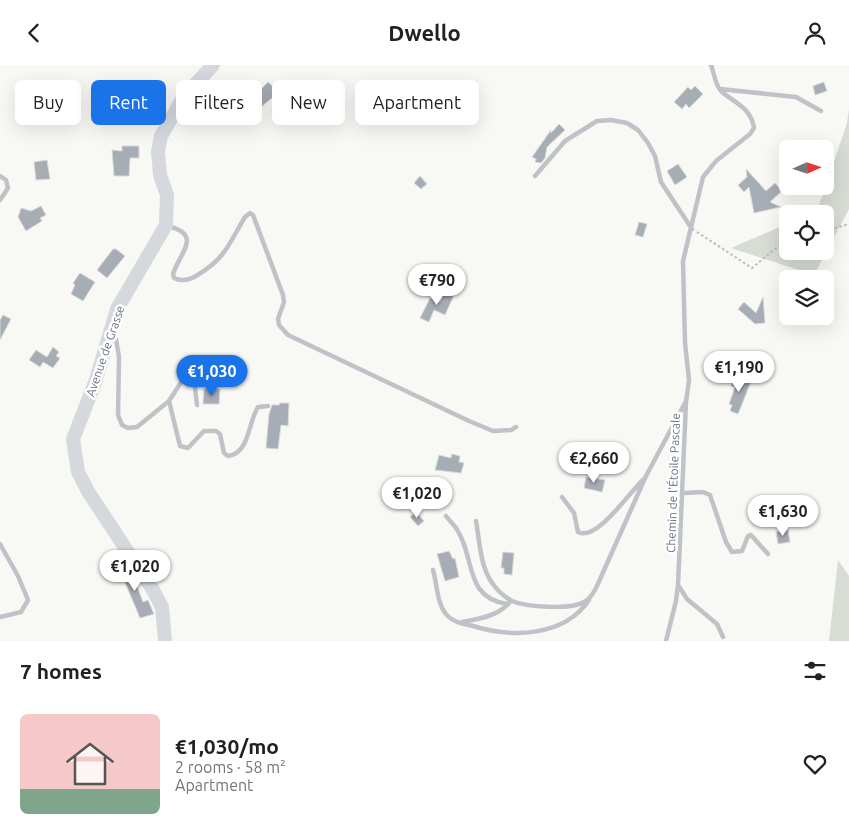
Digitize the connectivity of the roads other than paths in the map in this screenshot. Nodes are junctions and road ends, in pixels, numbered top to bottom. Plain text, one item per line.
1 (213, 65) edge
2 (711, 65) edge
3 (719, 89) junction
4 (821, 111) dead end
5 (0, 176) edge
6 (535, 176) dead end
7 (0, 200) edge
8 (166, 225) junction
9 (692, 229) junction
10 (113, 322) junction
11 (169, 401) junction
12 (686, 402) junction
13 (198, 405) dead end
14 (268, 406) dead end
15 (516, 427) dead end
16 (646, 476) junction
17 (683, 493) junction
18 (562, 497) dead end
19 (446, 516) dead end
20 (476, 521) dead end
21 (0, 544) edge
22 (768, 554) dead end
23 (433, 570) dead end
24 (678, 585) junction
25 (594, 593) junction
26 (512, 601) junction
27 (507, 604) junction
28 (0, 617) edge
29 (461, 623) junction
30 (723, 637) dead end
31 (165, 641) edge
32 (666, 641) edge

1 - 8 main road, Avenue de Grasse
2 - 3 lane
3 - 4 lane
3 - 9 lane, Chemin de l'Étoile Pascale
5 - 7 lane
6 - 9 lane
8 - 10 main road, Avenue de Grasse
8 - 15 lane
9 - 12 lane, Chemin de l'Étoile Pascale
10 - 11 lane
10 - 31 main road, Avenue de Grasse
11 - 13 lane
11 - 14 lane
12 - 16 lane
12 - 17 lane, Chemin de l'Étoile Pascale
16 - 18 lane
16 - 25 lane
17 - 22 lane
17 - 24 lane, Chemin de l'Étoile Pascale
19 - 27 lane
20 - 26 lane
21 - 28 lane
23 - 29 lane
24 - 30 lane
24 - 32 lane, Chemin de l'Étoile Pascale
25 - 26 lane
25 - 29 lane
26 - 27 lane
27 - 29 lane

